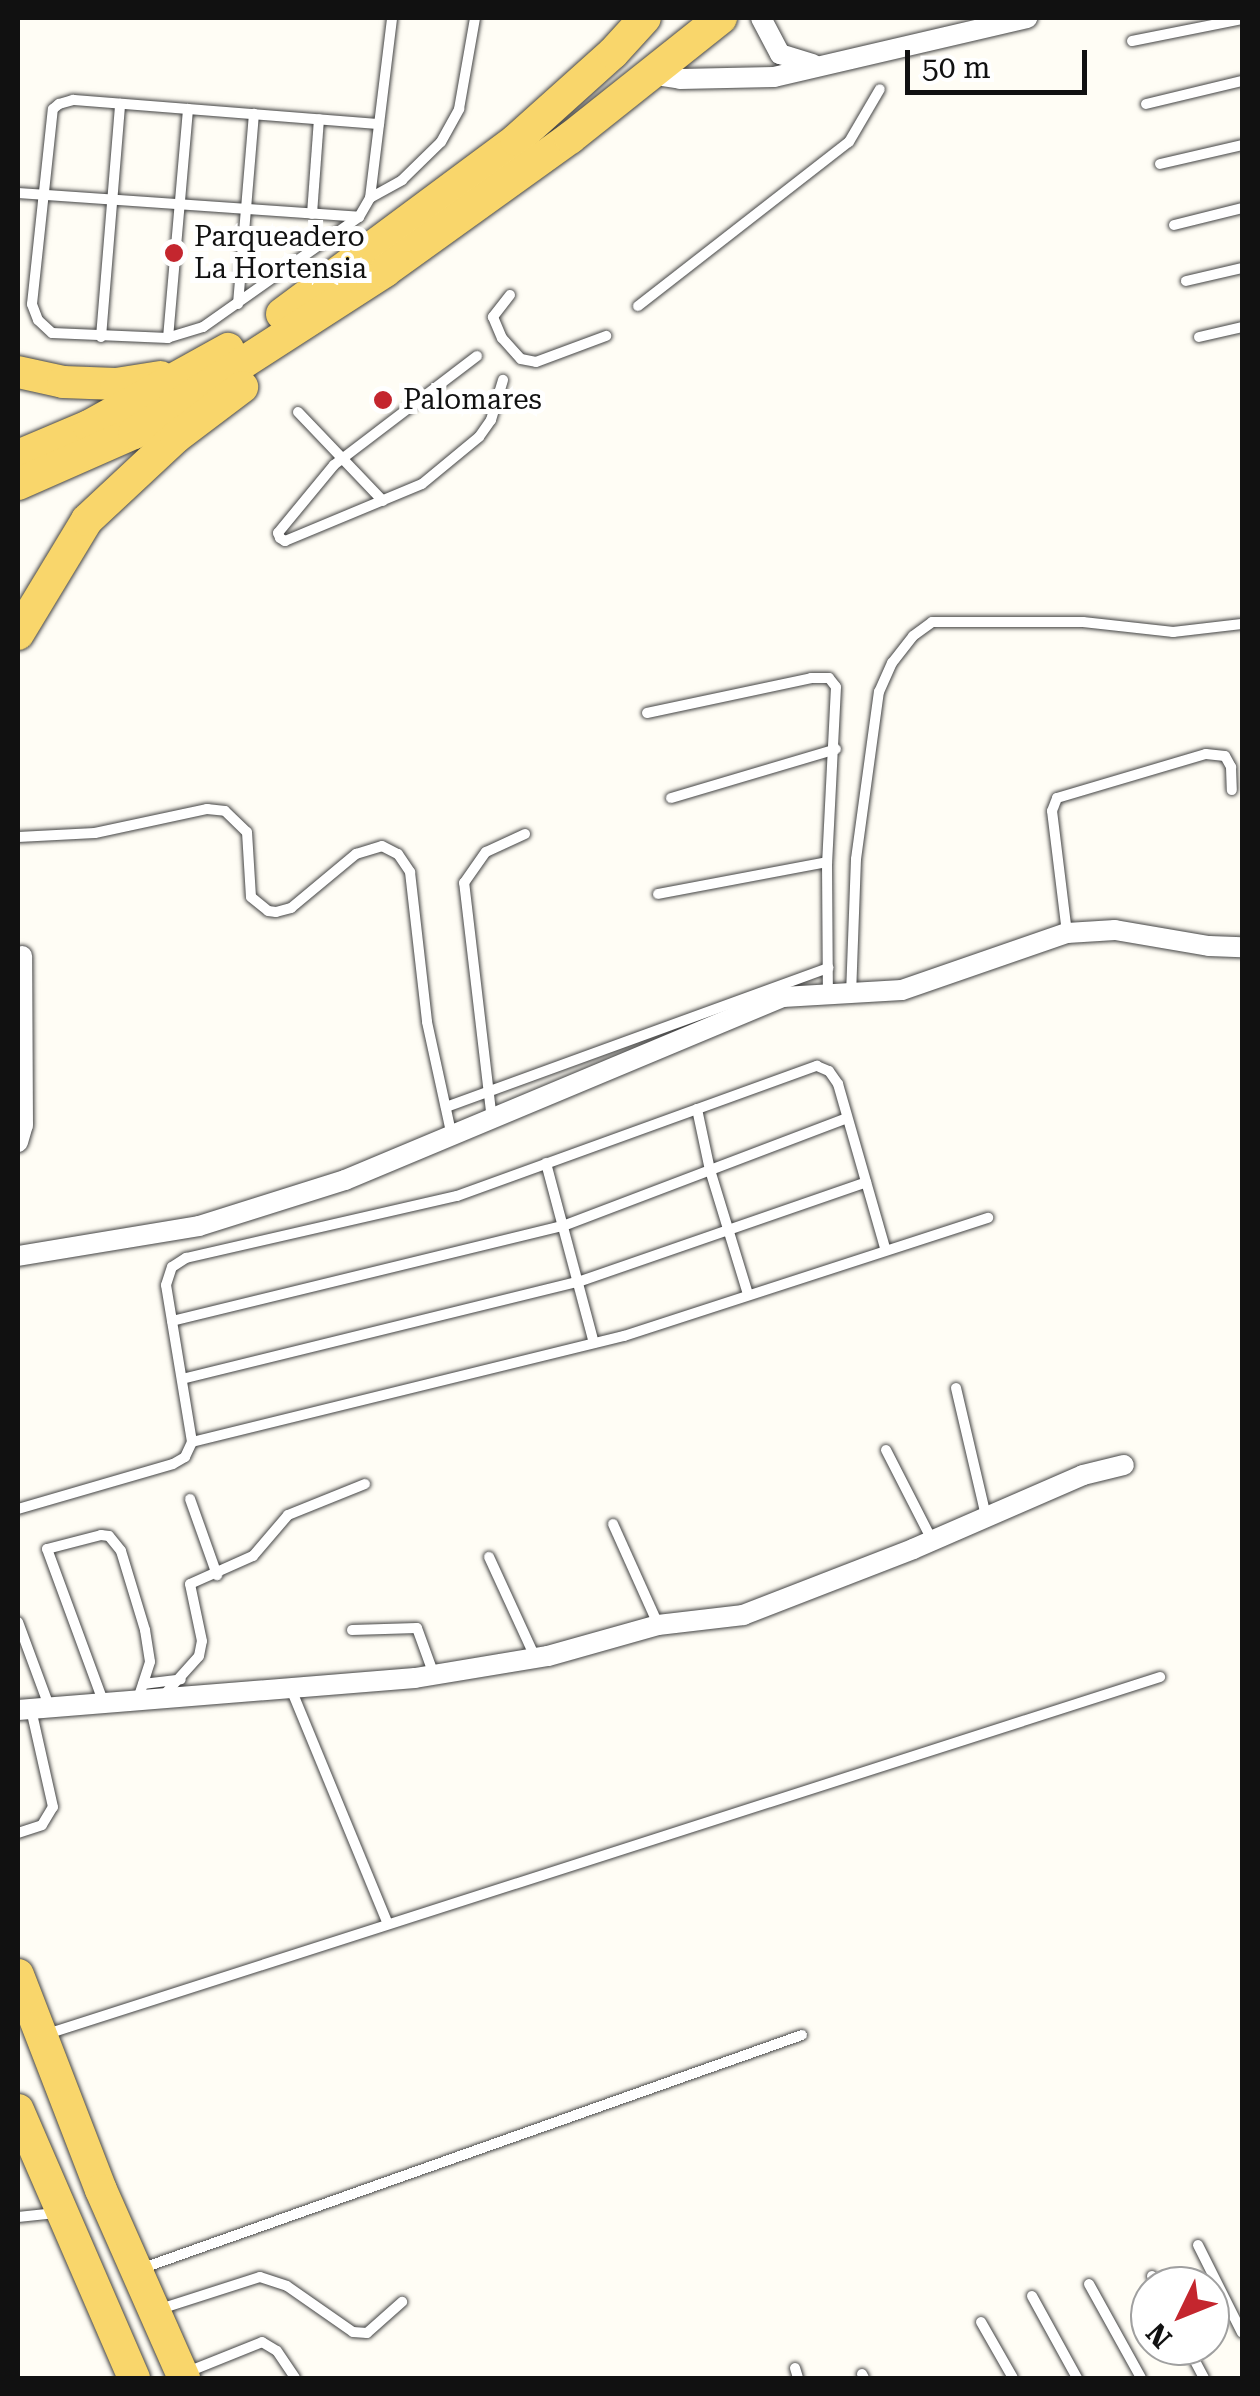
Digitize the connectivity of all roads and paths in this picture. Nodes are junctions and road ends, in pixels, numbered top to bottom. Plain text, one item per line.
1 (392, 18) edge
2 (475, 18) edge
3 (646, 18) edge
4 (721, 18) edge
5 (761, 18) edge
6 (1027, 18) edge
7 (1242, 19) edge
8 (1132, 41) dead end
9 (820, 66) junction
10 (650, 74) junction
11 (1242, 81) edge
12 (880, 89) dead end
13 (120, 104) junction
14 (1146, 104) dead end
15 (188, 109) junction
16 (254, 114) junction
17 (319, 119) junction
18 (379, 124) junction
19 (1242, 145) edge
20 (1160, 164) dead end
21 (18, 193) edge
22 (43, 195) junction
23 (370, 198) junction
24 (113, 200) junction
25 (176, 204) junction
26 (1242, 208) edge
27 (243, 209) junction
28 (312, 214) junction
29 (359, 217) junction
30 (1174, 225) dead end
31 (1242, 268) edge
32 (385, 271) junction
33 (1186, 281) dead end
34 (510, 294) dead end
35 (238, 304) junction
36 (638, 306) dead end
37 (1242, 327) edge
38 (606, 336) dead end
39 (101, 337) junction
40 (168, 338) junction
41 (1199, 338) dead end
42 (477, 356) dead end
43 (188, 371) junction
44 (18, 372) edge
45 (503, 380) dead end
46 (298, 412) dead end
47 (18, 456) edge
48 (341, 459) junction
49 (18, 484) edge
50 (382, 501) junction
51 (1242, 624) edge
52 (18, 634) edge
53 (647, 713) dead end
54 (836, 749) junction
55 (1232, 790) dead end
56 (671, 798) dead end
57 (524, 834) dead end
58 (18, 838) edge
59 (828, 862) junction
60 (658, 894) dead end
61 (1066, 933) junction
62 (1242, 947) edge
63 (22, 956) dead end
64 (828, 968) junction
65 (828, 996) junction
66 (851, 996) junction
67 (486, 1092) junction
68 (446, 1107) junction
69 (697, 1110) junction
70 (847, 1118) junction
71 (492, 1121) junction
72 (453, 1138) junction
73 (18, 1142) edge
74 (546, 1164) junction
75 (710, 1170) junction
76 (866, 1182) junction
77 (988, 1218) dead end
78 (562, 1226) junction
79 (728, 1230) junction
80 (884, 1248) junction
81 (18, 1256) edge
82 (578, 1282) junction
83 (748, 1294) junction
84 (172, 1321) junction
85 (594, 1344) junction
86 (182, 1379) junction
87 (956, 1388) dead end
88 (192, 1442) junction
89 (886, 1450) dead end
90 (1124, 1464) dead end
91 (366, 1484) dead end
92 (190, 1499) dead end
93 (18, 1510) edge
94 (986, 1517) junction
95 (613, 1524) dead end
96 (932, 1541) junction
97 (489, 1558) dead end
98 (216, 1574) junction
99 (18, 1622) edge
100 (658, 1625) junction
101 (352, 1630) dead end
102 (535, 1658) junction
103 (434, 1675) junction
104 (1160, 1677) dead end
105 (182, 1679) junction
106 (291, 1689) junction
107 (140, 1692) junction
108 (160, 1698) junction
109 (102, 1701) junction
110 (32, 1708) edge
111 (18, 1833) edge
112 (388, 1924) junction
113 (18, 1975) edge
114 (802, 2035) dead end
115 (42, 2036) junction
116 (21, 2131) edge
117 (59, 2213) junction
118 (18, 2217) edge
119 (1198, 2245) dead end
120 (136, 2270) junction
121 (1089, 2284) dead end
122 (1032, 2296) dead end
123 (402, 2302) dead end
124 (154, 2310) junction
125 (981, 2322) dead end
126 (1242, 2332) edge
127 (183, 2376) edge
128 (134, 2378) edge
129 (295, 2378) edge
130 (1012, 2378) edge
131 (1077, 2378) edge
132 (1141, 2378) edge

1 - 18 lane
2 - 23 lane
3 - 43 main road
4 - 10 main road
5 - 9 street
6 - 9 street
7 - 8 lane
9 - 10 street
10 - 32 main road
11 - 14 lane
12 - 36 lane
13 - 15 lane
13 - 22 lane
13 - 24 lane
15 - 16 lane
15 - 25 lane
16 - 17 lane
16 - 27 lane
17 - 18 lane
17 - 28 lane
18 - 23 lane
19 - 20 lane
21 - 22 lane
22 - 24 lane
22 - 39 lane
23 - 29 lane
24 - 25 lane
24 - 39 lane
25 - 27 lane
25 - 40 lane
26 - 30 lane
27 - 28 lane
27 - 35 lane
28 - 29 lane
29 - 35 lane
31 - 33 lane
32 - 49 main road
32 - 52 main road
34 - 38 lane
35 - 40 lane
37 - 41 lane
39 - 40 lane
42 - 48 lane
43 - 44 main road
43 - 47 main road
45 - 50 lane
46 - 48 lane
48 - 50 lane
48 - 50 lane
51 - 66 lane
53 - 54 lane
54 - 56 lane
54 - 59 lane
55 - 61 lane
57 - 67 lane
58 - 68 lane
59 - 60 lane
59 - 64 lane
61 - 62 street
61 - 66 street
63 - 73 street
64 - 65 lane
64 - 67 lane
65 - 66 street
65 - 71 street
67 - 68 lane
67 - 71 lane
68 - 72 lane
69 - 70 lane
69 - 74 lane
69 - 75 lane
70 - 75 lane
70 - 76 lane
71 - 72 street
72 - 81 street
74 - 78 lane
74 - 84 lane
75 - 78 lane
75 - 79 lane
76 - 79 lane
76 - 80 lane
77 - 80 lane
78 - 82 lane
78 - 84 lane
79 - 82 lane
79 - 83 lane
80 - 83 lane
82 - 85 lane
82 - 86 lane
83 - 85 lane
84 - 86 lane
85 - 88 lane
86 - 88 lane
87 - 94 lane
88 - 93 lane
89 - 96 lane
90 - 94 street
91 - 98 lane
92 - 98 lane
94 - 96 street
95 - 100 lane
96 - 100 street
97 - 102 lane
98 - 105 lane
99 - 110 lane
100 - 102 street
101 - 103 lane
102 - 103 street
103 - 106 street
104 - 112 lane
105 - 107 lane
105 - 108 lane
106 - 108 street
106 - 112 lane
107 - 108 street
107 - 109 street
107 - 109 lane
109 - 110 street
110 - 111 lane
112 - 115 lane
113 - 115 main road
114 - 120 lane
115 - 120 main road
116 - 117 main road
117 - 118 lane
117 - 128 main road
119 - 126 lane
120 - 124 main road
121 - 132 lane
122 - 131 lane
123 - 124 lane
124 - 127 main road
125 - 130 lane
127 - 129 lane

